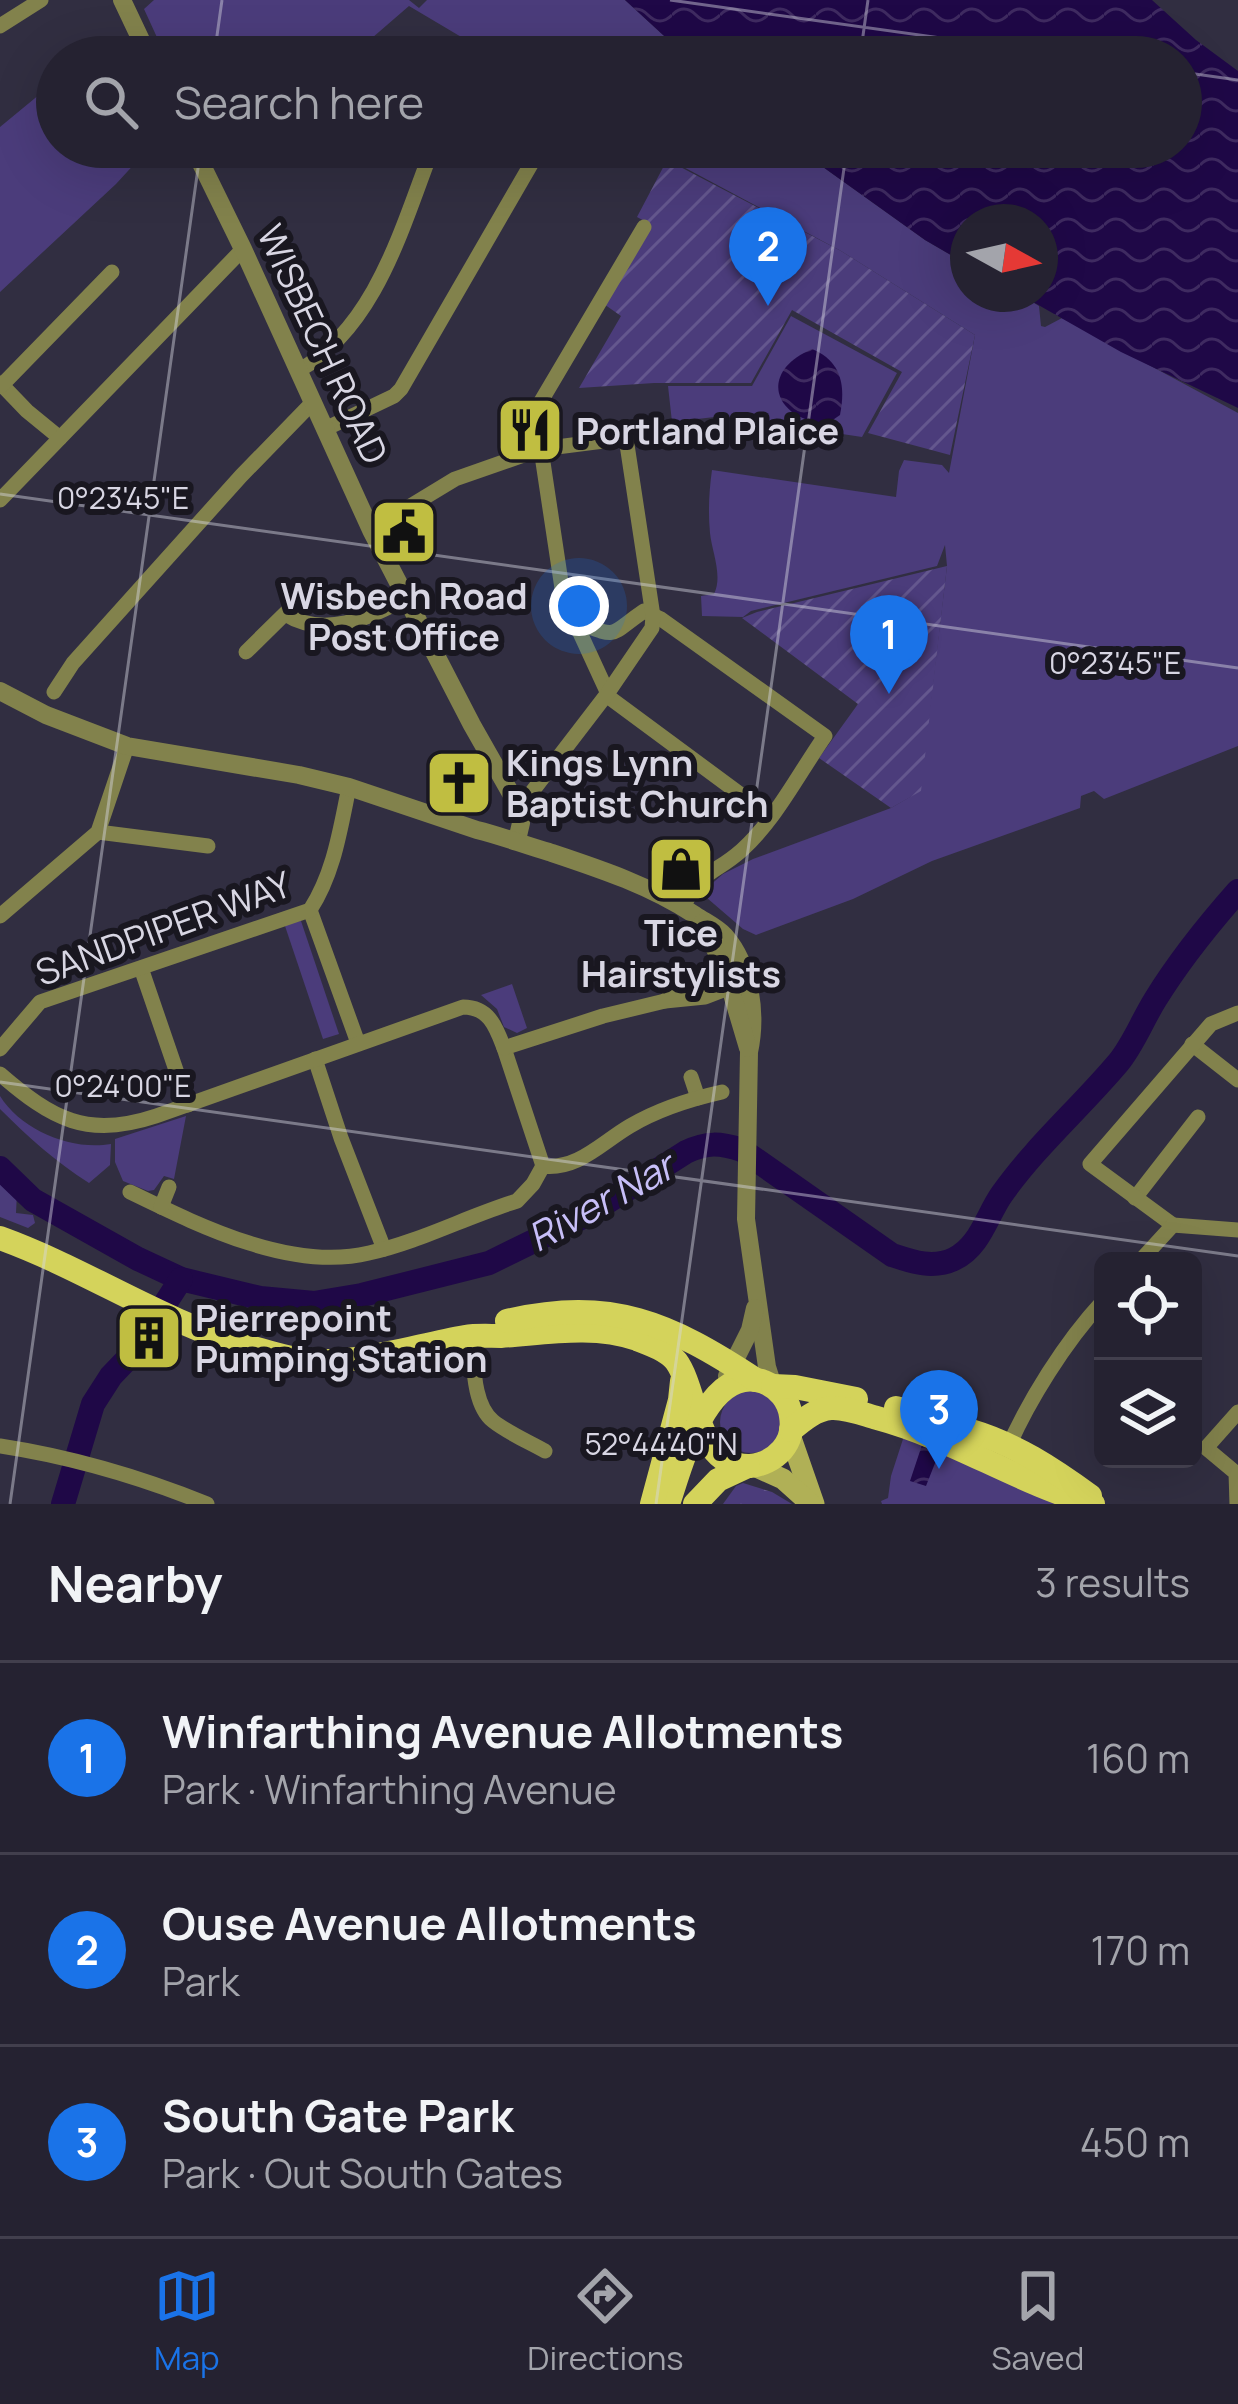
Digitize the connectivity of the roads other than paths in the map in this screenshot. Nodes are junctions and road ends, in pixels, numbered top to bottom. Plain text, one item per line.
1 (41, 0) edge
2 (130, 2) edge
3 (0, 26) edge
4 (142, 36) edge
5 (203, 168) edge
6 (425, 168) edge
7 (529, 168) edge
8 (644, 226) dead end
9 (243, 249) junction
10 (112, 272) dead end
11 (298, 371) junction
12 (1, 384) edge
13 (313, 402) junction
14 (325, 429) junction
15 (674, 432) dead end
16 (60, 438) junction
17 (626, 438) junction
18 (543, 449) junction
19 (0, 500) edge
20 (371, 530) junction
21 (305, 594) dead end
22 (405, 598) junction
23 (285, 614) junction
24 (653, 616) junction
25 (574, 622) junction
26 (246, 652) dead end
27 (0, 691) edge
28 (54, 692) dead end
29 (607, 694) junction
30 (128, 746) junction
31 (349, 787) junction
32 (518, 806) junction
33 (771, 817) junction
34 (98, 832) junction
35 (517, 840) junction
36 (208, 846) dead end
37 (310, 910) junction
38 (692, 913) junction
39 (0, 916) edge
40 (724, 967) junction
41 (141, 968) junction
42 (731, 988) junction
43 (665, 1001) junction
44 (1238, 1013) edge
45 (358, 1043) junction
46 (1192, 1044) junction
47 (1, 1046) edge
48 (504, 1048) junction
49 (749, 1052) junction
50 (315, 1059) junction
51 (0, 1074) edge
52 (692, 1077) dead end
53 (1238, 1080) edge
54 (722, 1092) dead end
55 (698, 1098) junction
56 (188, 1105) junction
57 (1198, 1117) dead end
58 (543, 1166) junction
59 (169, 1187) dead end
60 (130, 1192) dead end
61 (1135, 1198) junction
62 (161, 1207) junction
63 (1173, 1226) junction
64 (1238, 1230) edge
65 (0, 1238) edge
66 (384, 1250) junction
67 (1148, 1252) edge
68 (756, 1298) junction
69 (1094, 1318) edge
70 (472, 1336) junction
71 (682, 1373) junction
72 (764, 1383) junction
73 (715, 1405) junction
74 (1238, 1412) edge
75 (791, 1432) junction
76 (0, 1446) edge
77 (545, 1451) dead end
78 (1005, 1455) junction
79 (750, 1466) junction
80 (169, 1497) edge
81 (207, 1504) edge
82 (652, 1504) edge
83 (668, 1504) edge
84 (695, 1504) edge
85 (812, 1504) edge
86 (1093, 1504) edge
87 (1102, 1504) edge
88 (1237, 1504) edge

1 - 3 street
2 - 4 street
5 - 9 street, WISBECH ROAD
6 - 11 street
7 - 14 street
8 - 18 street
9 - 11 street, WISBECH ROAD
9 - 16 street
10 - 12 street
11 - 13 street, WISBECH ROAD
12 - 16 street
13 - 14 street, WISBECH ROAD
13 - 28 street
14 - 20 street, WISBECH ROAD
15 - 17 street
16 - 19 street
17 - 18 street
17 - 24 street
18 - 20 street
18 - 25 street
20 - 22 street, WISBECH ROAD
21 - 23 street
22 - 23 street
22 - 32 street, WISBECH ROAD
23 - 26 street
24 - 25 street
24 - 29 street
24 - 33 street
25 - 29 street
27 - 30 street
29 - 32 street
29 - 33 street
30 - 31 street
30 - 34 street
31 - 35 street
31 - 37 street, SANDPIPER WAY
32 - 35 street
33 - 38 street
34 - 36 street
34 - 39 street
35 - 38 street
37 - 41 street, SANDPIPER WAY
37 - 45 street
38 - 40 street
38 - 49 street
40 - 42 street
40 - 43 street
41 - 47 street, SANDPIPER WAY
41 - 56 street
42 - 43 street
42 - 49 street
43 - 48 street
44 - 46 street
45 - 48 street
45 - 50 street
46 - 53 street
46 - 61 street
48 - 58 street
49 - 68 street
50 - 56 street
50 - 66 street
51 - 56 street
52 - 55 street
54 - 55 street
55 - 58 street
57 - 61 street
58 - 66 street
59 - 62 street
60 - 62 street
61 - 63 street
62 - 66 street
63 - 64 street
63 - 67 street
65 - 70 main road
68 - 72 street
68 - 73 street
69 - 78 street
70 - 71 main road
70 - 73 main road
70 - 77 street
71 - 73 main road
71 - 82 main road
72 - 73 main road
72 - 75 main road
72 - 78 main road
73 - 79 main road
73 - 83 main road
74 - 88 street
75 - 78 main road
75 - 79 main road
75 - 85 main road
76 - 80 street
78 - 86 main road
78 - 87 main road
79 - 84 main road
79 - 85 main road
80 - 81 street

